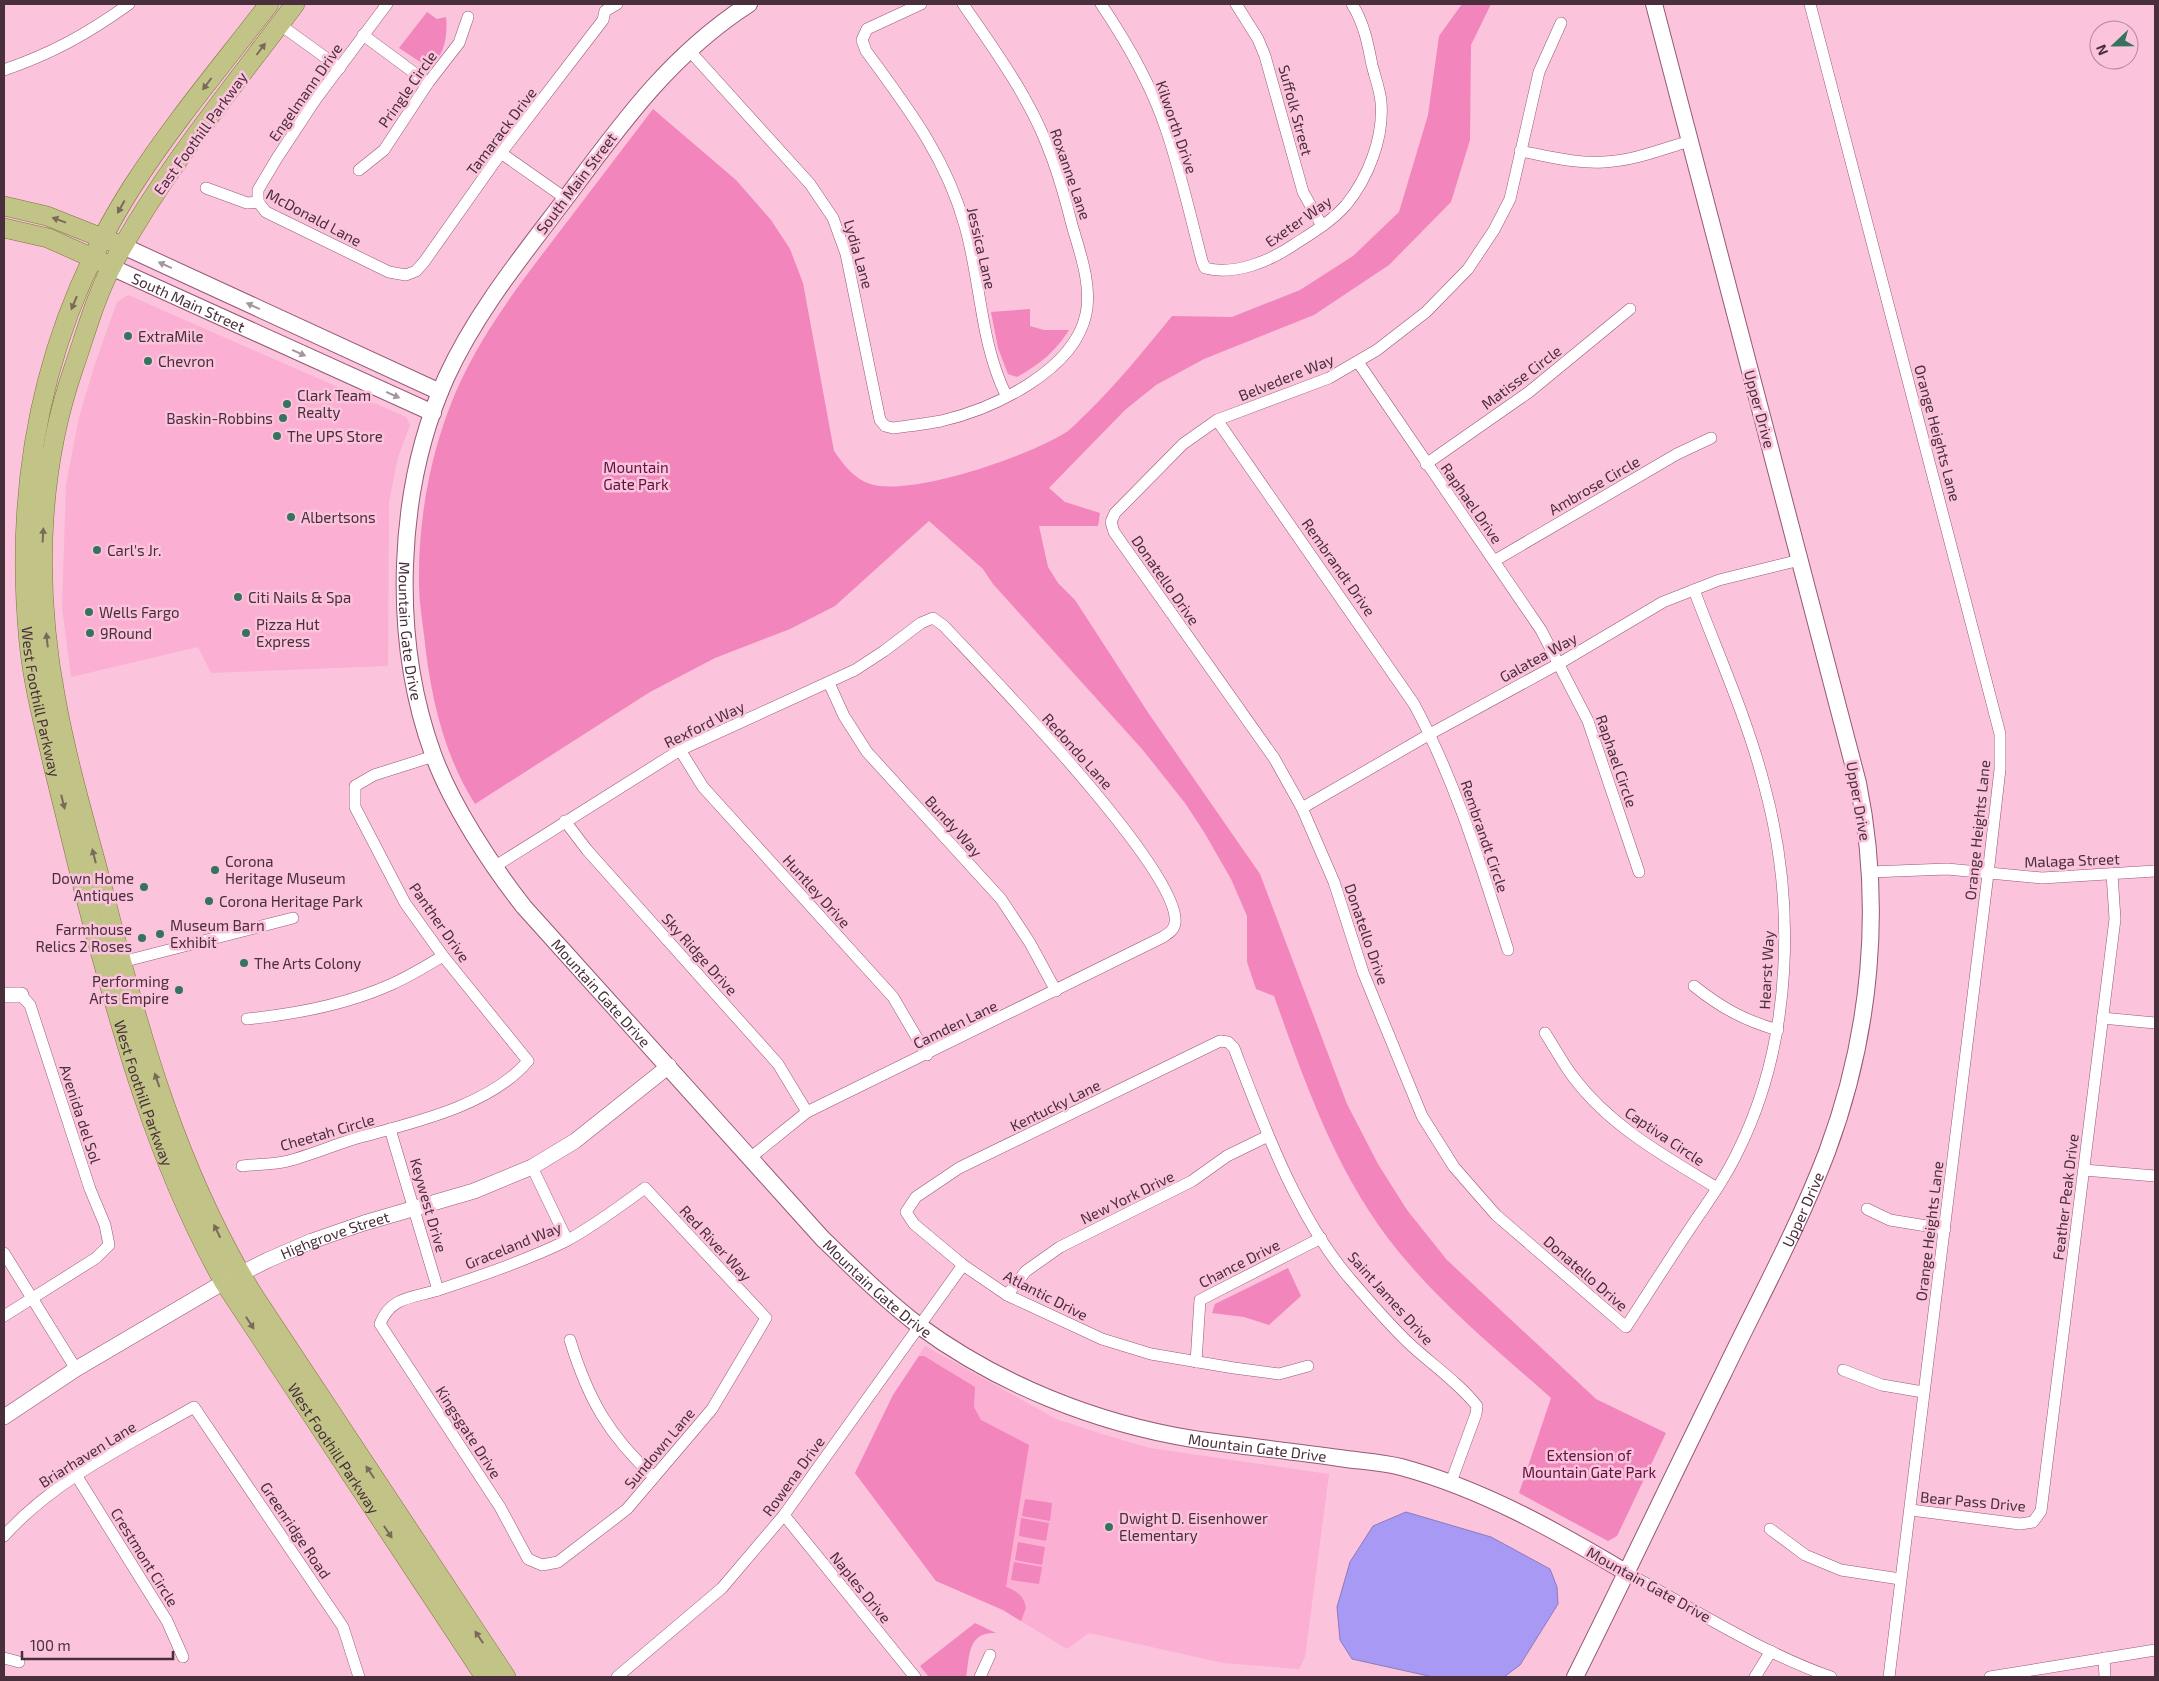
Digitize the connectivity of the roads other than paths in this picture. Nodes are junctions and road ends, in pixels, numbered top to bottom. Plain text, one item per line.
1 (128, 4) edge
2 (269, 4) edge
3 (281, 4) edge
4 (295, 4) edge
5 (387, 4) edge
6 (617, 4) edge
7 (749, 4) edge
8 (922, 4) edge
9 (963, 4) edge
10 (1101, 4) edge
11 (1236, 4) edge
12 (1352, 4) edge
13 (1654, 4) edge
14 (1810, 4) edge
15 (604, 7) edge
16 (468, 17) dead end
17 (1561, 23) dead end
18 (279, 24) junction
19 (363, 35) junction
20 (688, 49) junction
21 (340, 68) junction
22 (4, 70) edge
23 (428, 83) junction
24 (1690, 141) junction
25 (1520, 151) junction
26 (501, 153) junction
27 (359, 170) dead end
28 (206, 188) dead end
29 (565, 198) junction
30 (258, 202) junction
31 (4, 206) edge
32 (1322, 226) junction
33 (4, 228) edge
34 (104, 238) junction
35 (123, 246) junction
36 (94, 258) junction
37 (111, 267) junction
38 (1205, 268) joint
39 (406, 275) joint
40 (1630, 308) dead end
41 (329, 342) junction
42 (278, 344) junction
43 (1358, 362) junction
44 (440, 392) junction
45 (1006, 395) junction
46 (432, 413) junction
47 (1217, 420) junction
48 (885, 426) joint
49 (1712, 438) dead end
50 (1426, 464) junction
51 (1111, 522) joint
52 (1800, 560) junction
53 (1494, 561) junction
54 (1694, 590) junction
55 (933, 618) joint
56 (1560, 663) junction
57 (829, 683) junction
58 (1430, 734) junction
59 (680, 750) junction
60 (434, 756) junction
61 (1302, 808) junction
62 (565, 821) junction
63 (494, 867) junction
64 (2155, 871) edge
65 (1638, 872) dead end
66 (1870, 872) junction
67 (1988, 874) junction
68 (2112, 874) junction
69 (292, 918) dead end
70 (1175, 922) joint
71 (1508, 950) dead end
72 (443, 956) junction
73 (113, 964) junction
74 (1694, 986) dead end
75 (1056, 991) junction
76 (4, 995) edge
77 (21, 995) joint
78 (2102, 1018) junction
79 (247, 1019) dead end
80 (2155, 1023) edge
81 (1778, 1030) junction
82 (1545, 1032) dead end
83 (1228, 1042) joint
84 (927, 1055) junction
85 (528, 1061) joint
86 (669, 1066) junction
87 (807, 1112) junction
88 (390, 1130) junction
89 (1268, 1136) junction
90 (750, 1158) junction
91 (242, 1166) dead end
92 (532, 1167) junction
93 (2084, 1170) junction
94 (2155, 1176) edge
95 (645, 1188) joint
96 (1717, 1188) junction
97 (1867, 1209) dead end
98 (415, 1210) junction
99 (906, 1212) joint
100 (1945, 1229) junction
101 (1322, 1238) junction
102 (567, 1240) junction
103 (4, 1253) edge
104 (963, 1265) junction
105 (232, 1278) junction
106 (438, 1290) junction
107 (1007, 1295) junction
108 (31, 1298) junction
109 (385, 1310) joint
110 (4, 1316) edge
111 (766, 1318) joint
112 (919, 1325) junction
113 (1626, 1327) joint
114 (570, 1340) dead end
115 (1196, 1362) junction
116 (1308, 1366) dead end
117 (76, 1369) junction
118 (1843, 1370) dead end
119 (1923, 1392) junction
120 (194, 1407) joint
121 (4, 1416) edge
122 (76, 1475) junction
123 (654, 1477) junction
124 (1451, 1482) junction
125 (1911, 1510) junction
126 (784, 1515) junction
127 (2033, 1522) joint
128 (1770, 1528) dead end
129 (4, 1536) edge
130 (542, 1565) joint
131 (1626, 1573) junction
132 (1900, 1579) junction
133 (2155, 1650) edge
134 (1771, 1651) junction
135 (990, 1655) dead end
136 (183, 1657) dead end
137 (4, 1658) edge
138 (2104, 1658) junction
139 (19, 1662) dead end
140 (359, 1677) edge
141 (486, 1677) edge
142 (506, 1677) edge
143 (617, 1677) edge
144 (915, 1677) edge
145 (980, 1677) edge
146 (1575, 1677) edge
147 (1755, 1677) edge
148 (1831, 1677) edge
149 (1889, 1677) edge
150 (1990, 1677) edge
151 (2105, 1677) edge

1 - 22 street
2 -> 34 main road, East Foothill Parkway
3 - 18 main road
4 - 18 main road, East Foothill Parkway
5 - 19 street, Engelmann Drive
6 - 15 street, Tamarack Drive
7 - 20 main road, South Main Street
8 - 45 street, Jessica Lane
9 - 45 street, Roxanne Lane
10 - 38 street, Kilworth Drive
11 - 32 street, Suffolk Street
12 - 32 street, Exeter Way
13 - 24 main road, Upper Drive
14 - 67 street, Orange Heights Lane
15 - 26 street, Tamarack Drive
16 - 23 street, Pringle Circle
17 - 25 street, Belvedere Way
18 - 21 street
35 -> 18 main road, East Foothill Parkway
19 - 21 street, Engelmann Drive
19 - 23 street
20 - 29 main road, South Main Street
20 - 48 street, Lydia Lane
21 - 30 street, Engelmann Drive
23 - 27 street, Pringle Circle
24 - 25 street
24 - 52 main road, Upper Drive
25 - 43 street, Belvedere Way
26 - 29 street
26 - 39 street, Tamarack Drive
28 - 30 street, McDonald Lane
29 - 44 main road, South Main Street
30 - 39 street, McDonald Lane
34 -> 31 main road, South Main Street
32 - 38 street, Exeter Way
33 - 36 main road, South Main Street
34 - 35 main road, South Main Street
34 - 36 main road, East Foothill Parkway
35 - 37 main road, East Foothill Parkway
41 -> 35 main road, South Main Street
36 - 37 main road, South Main Street
36 -> 73 main road, West Foothill Parkway
37 - 42 main road, South Main Street
73 -> 37 main road, West Foothill Parkway
40 - 50 street, Matisse Circle
41 - 42 main road
41 - 44 main road, South Main Street
42 -> 46 main road, South Main Street
43 - 47 street, Belvedere Way
43 - 50 street, Raphael Drive
44 - 46 main road, South Main Street
45 - 48 street, Roxanne Lane
46 - 60 main road, Mountain Gate Drive
47 - 51 street, Belvedere Way
47 - 58 street, Rembrandt Drive
49 - 53 street, Ambrose Circle
50 - 53 street, Raphael Drive
51 - 61 street, Donatello Drive
52 - 54 street, Galatea Way
52 - 66 main road, Upper Drive
53 - 56 street, Raphael Drive
54 - 56 street, Galatea Way
54 - 81 street, Hearst Way
55 - 57 street, Rexford Way
55 - 70 street, Redondo Lane
56 - 58 street, Galatea Way
56 - 65 street, Raphael Circle
57 - 59 street, Rexford Way
57 - 75 street, Bundy Way
58 - 61 street, Galatea Way
58 - 71 street, Rembrandt Circle
59 - 62 street, Rexford Way
59 - 84 street, Huntley Drive
60 - 63 main road, Mountain Gate Drive
60 - 72 street, Panther Drive
61 - 113 street, Donatello Drive
62 - 63 street, Rexford Way
62 - 87 street, Sky Ridge Drive
63 - 86 main road, Mountain Gate Drive
64 - 68 street, Malaga Street
66 - 67 street, Malaga Street
66 - 131 main road, Upper Drive
67 - 68 street, Malaga Street
67 - 100 street, Orange Heights Lane
68 - 78 street, Feather Peak Drive
69 - 73 street
70 - 75 street, Camden Lane
72 - 79 street
72 - 85 street, Panther Drive
73 - 105 main road, West Foothill Parkway
74 - 81 street
75 - 84 street, Camden Lane
76 - 77 street
77 - 108 street, Avenida del Sol
78 - 80 street
78 - 93 street, Feather Peak Drive
81 - 96 street, Hearst Way
82 - 96 street, Captiva Circle
83 - 89 street, Saint James Drive
83 - 99 street, Kentucky Lane
84 - 87 street, Camden Lane
85 - 88 street, Cheetah Circle
86 - 90 main road, Mountain Gate Drive
86 - 92 street, Highgrove Street
87 - 90 street, Camden Lane
88 - 91 street, Cheetah Circle
88 - 98 street, Keywest Drive
89 - 101 street, Saint James Drive
89 - 107 street, New York Drive
90 - 112 main road, Mountain Gate Drive
92 - 98 street, Highgrove Street
92 - 102 street
93 - 94 street
93 - 127 street, Feather Peak Drive
95 - 102 street, Graceland Way
95 - 111 street, Red River Way
96 - 113 street, Hearst Way
97 - 100 street
98 - 105 street, Highgrove Street
98 - 106 street, Keywest Drive
99 - 104 street, Atlantic Drive
100 - 119 street, Orange Heights Lane
101 - 115 street, Chance Drive
101 - 124 street, Saint James Drive
102 - 106 street, Graceland Way
103 - 108 street
104 - 107 street, Atlantic Drive
104 - 112 street, Rowena Drive
105 - 117 street, Highgrove Street
105 -> 141 main road, West Foothill Parkway
142 -> 105 main road, West Foothill Parkway
106 - 109 street, Graceland Way
107 - 115 street, Atlantic Drive
108 - 110 street
108 - 117 street
109 - 130 street, Kingsgate Drive
111 - 123 street, Sundown Lane
112 - 124 main road, Mountain Gate Drive
112 - 126 street, Rowena Drive
114 - 123 street
115 - 116 street, Atlantic Drive
117 - 121 street, Highgrove Street
118 - 119 street
119 - 125 street, Orange Heights Lane
120 - 122 street, Briarhaven Lane
120 - 140 street, Greenridge Road
122 - 129 street, Briarhaven Lane
122 - 136 street, Crestmont Circle
123 - 130 street, Sundown Lane
124 - 131 main road, Mountain Gate Drive
125 - 127 street, Bear Pass Drive
125 - 132 street, Orange Heights Lane
126 - 143 street, Rowena Drive
126 - 144 street, Naples Drive
128 - 132 street
131 - 134 street, Mountain Gate Drive
131 - 146 main road, Upper Drive
132 - 149 street, Orange Heights Lane
133 - 138 street
134 - 147 street
134 - 148 street, Mountain Gate Drive
135 - 145 street
137 - 139 street
138 - 150 street
138 - 151 street

